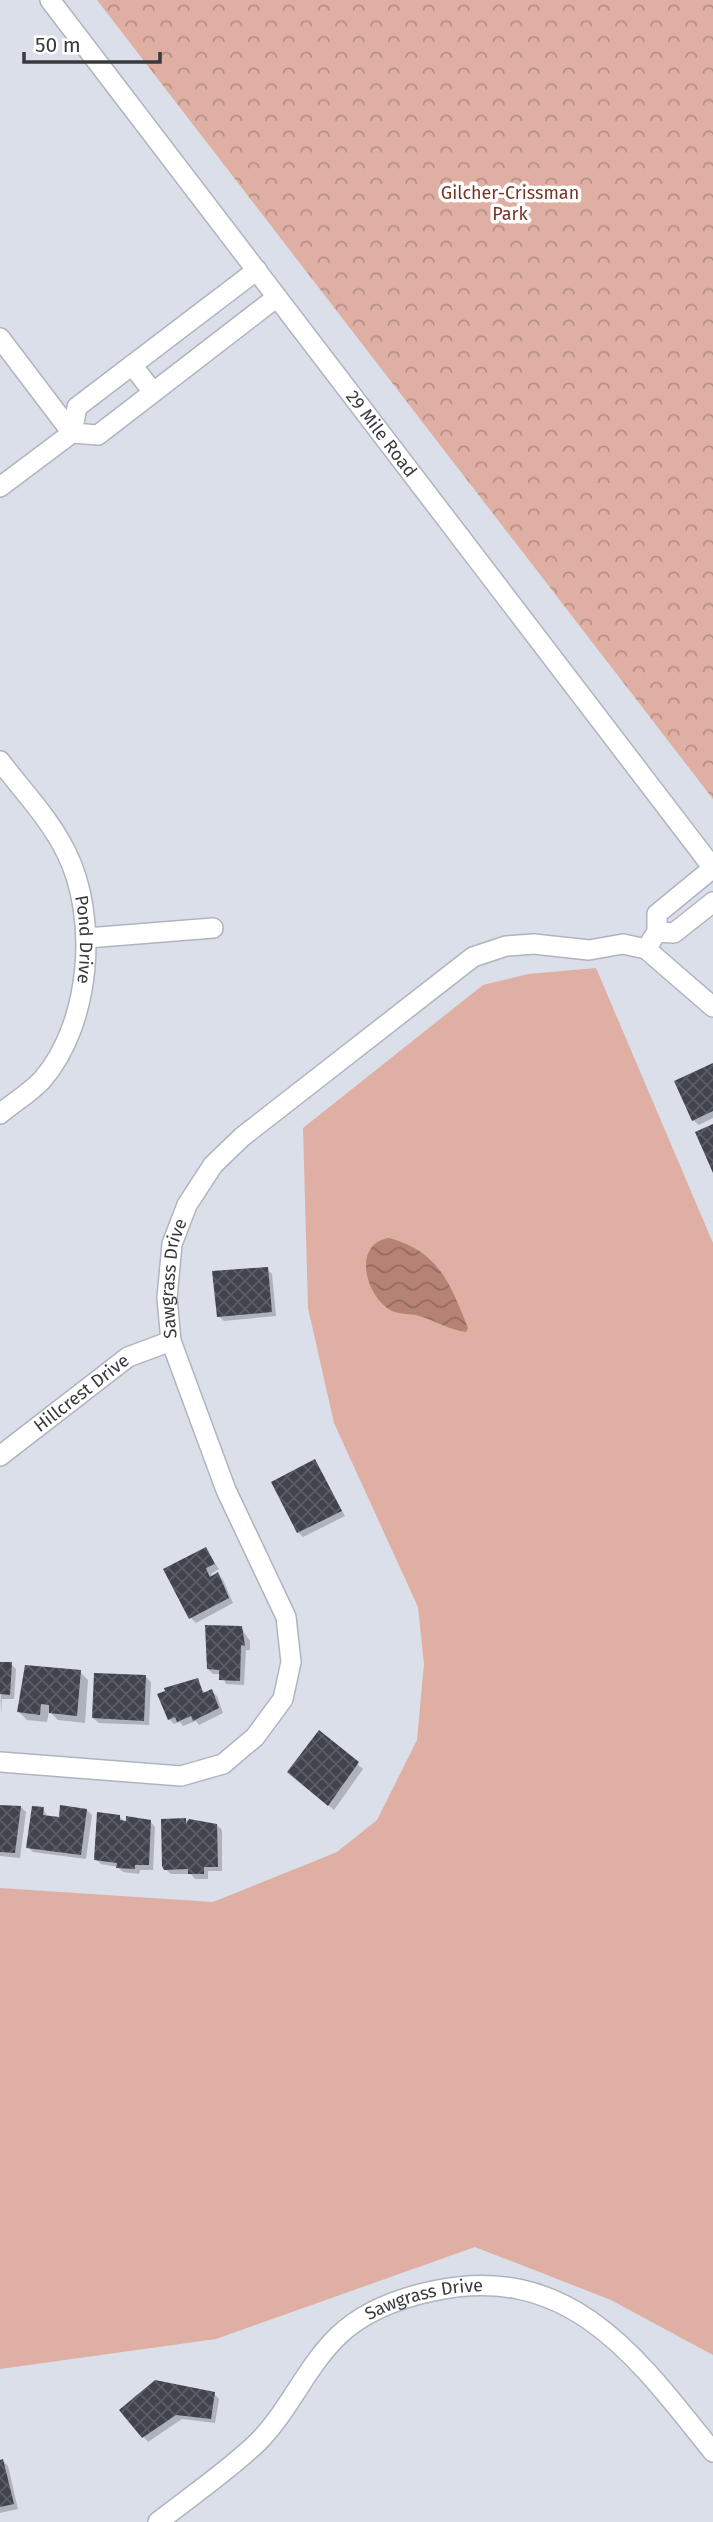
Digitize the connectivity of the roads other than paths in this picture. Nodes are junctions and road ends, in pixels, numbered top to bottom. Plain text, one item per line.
1 (51, 0) edge
2 (257, 270) junction
3 (277, 297) junction
4 (0, 338) edge
5 (132, 365) junction
6 (153, 392) junction
7 (72, 433) junction
8 (0, 488) edge
9 (0, 761) edge
10 (713, 868) edge
11 (713, 902) edge
12 (213, 928) dead end
13 (657, 932) junction
14 (87, 938) junction
15 (646, 949) junction
16 (713, 1007) edge
17 (0, 1114) edge
18 (171, 1341) junction
19 (0, 1456) edge
20 (0, 1762) edge
21 (713, 2452) edge
22 (158, 2522) edge

1 - 2 street, 29 Mile Road
2 - 3 street, 29 Mile Road
2 - 5 street
3 - 6 street
3 - 10 street, 29 Mile Road
4 - 7 street
5 - 6 street
5 - 7 street
6 - 7 street
7 - 8 street
9 - 14 street, Pond Drive
10 - 13 street
11 - 13 street
12 - 14 street
13 - 15 street
14 - 17 street, Pond Drive
15 - 16 street
15 - 18 street, Sawgrass Drive
18 - 19 street, Hillcrest Drive
18 - 20 street, Sawgrass Drive
21 - 22 street, Sawgrass Drive

